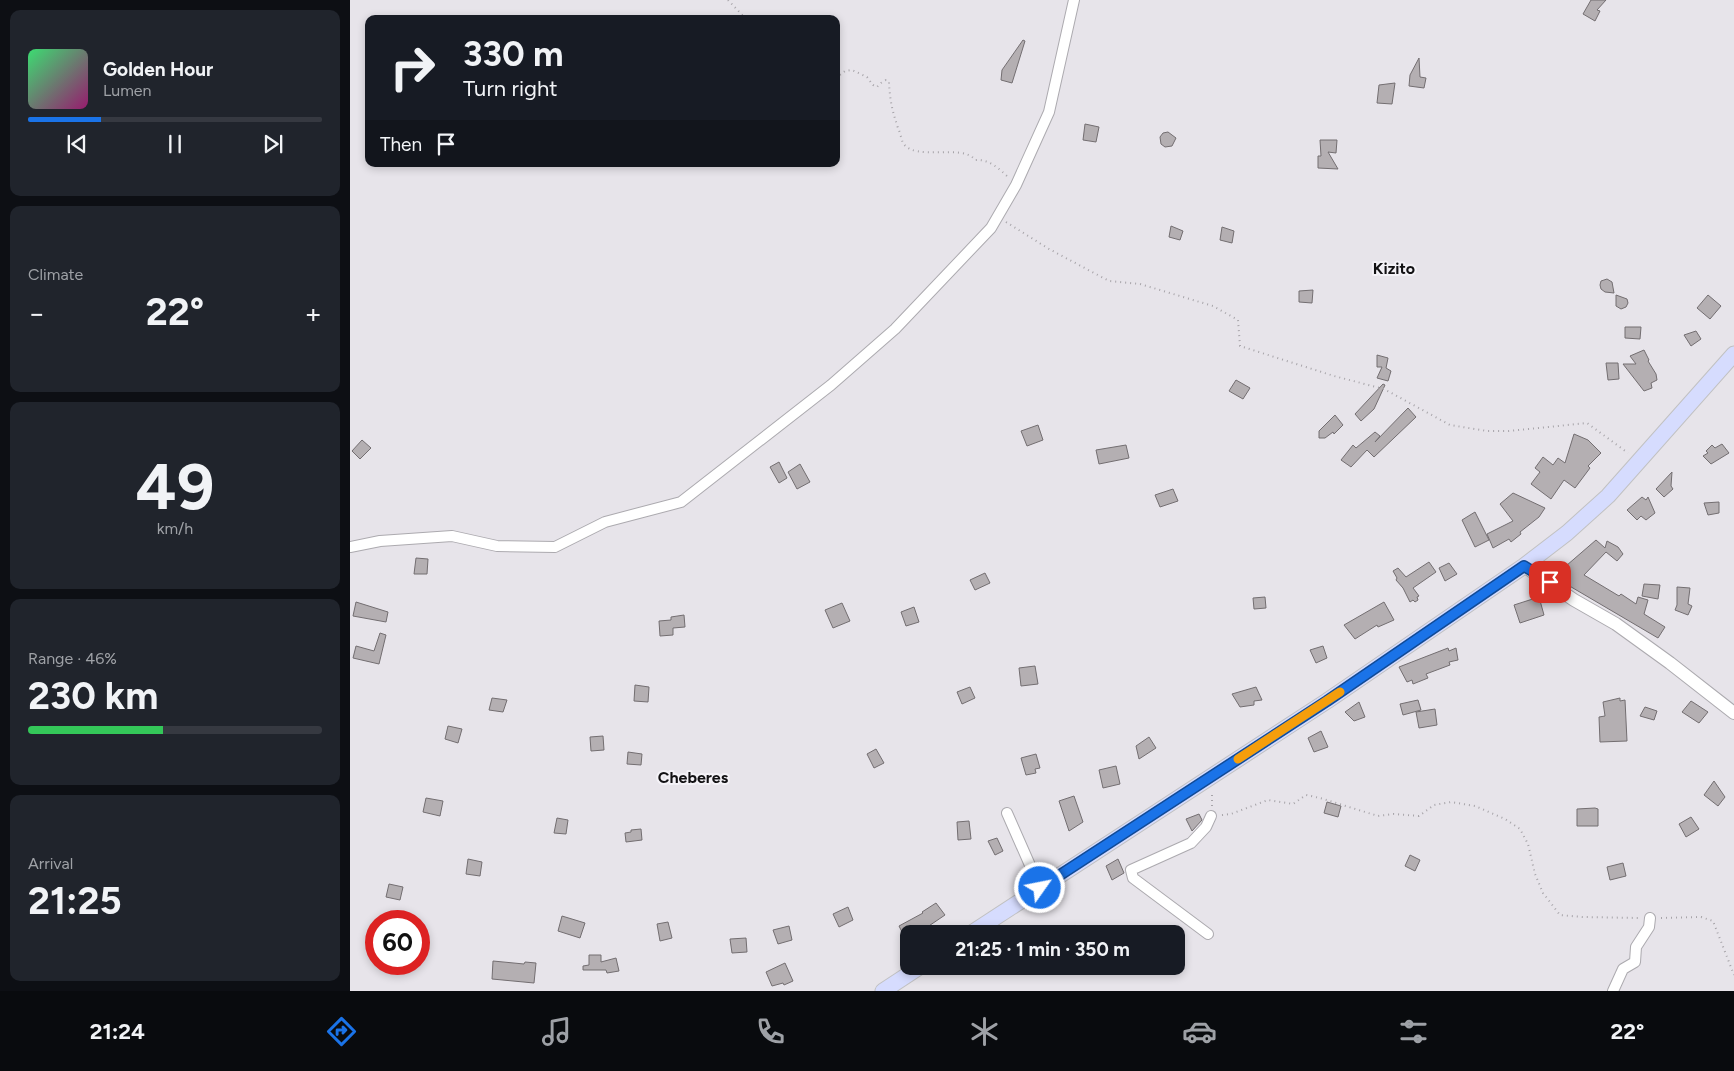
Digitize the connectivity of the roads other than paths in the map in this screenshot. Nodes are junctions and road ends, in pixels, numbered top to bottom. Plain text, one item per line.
1 (1074, 0) edge
2 (1734, 354) edge
3 (350, 547) edge
4 (1524, 566) junction
5 (1734, 713) edge
6 (1007, 814) dead end
7 (1212, 816) road end
8 (1040, 888) junction
9 (1650, 918) road end
10 (984, 925) edge
11 (1208, 934) dead end
12 (907, 975) edge
13 (883, 991) edge
14 (1613, 991) edge

1 - 3 street
2 - 4 main road
4 - 5 street
4 - 8 main road
6 - 8 street
7 - 11 street
8 - 10 main road
9 - 14 street
12 - 13 main road

